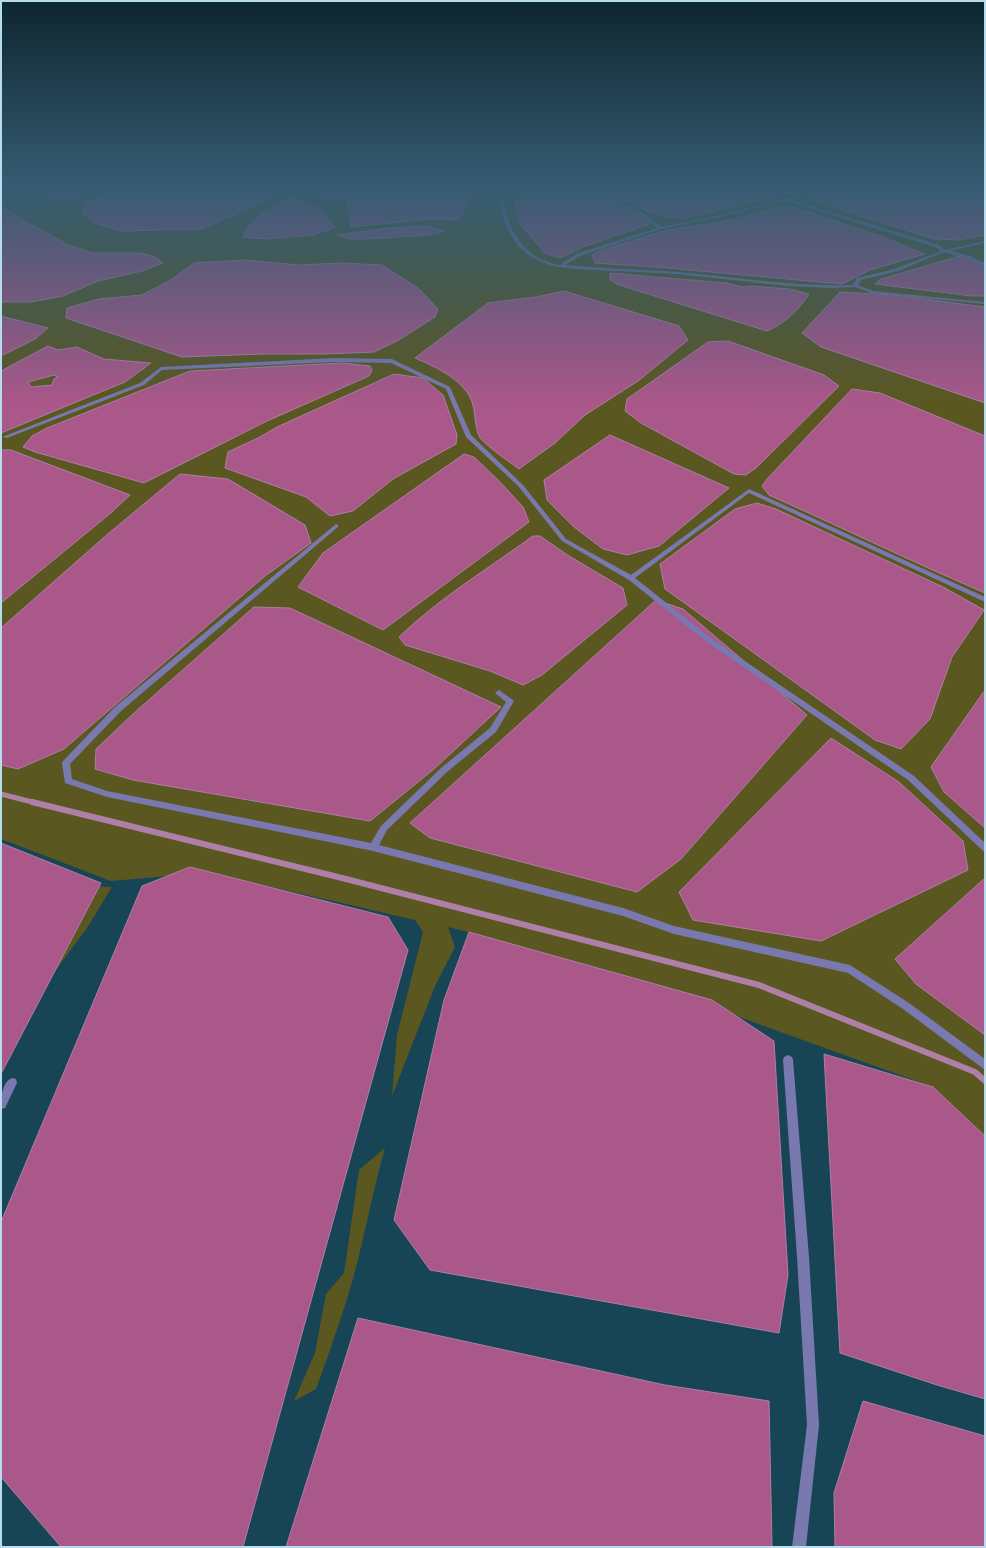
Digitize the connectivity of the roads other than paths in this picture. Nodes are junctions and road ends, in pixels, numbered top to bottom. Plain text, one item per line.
1 (537, 259) edge
2 (571, 259) edge
3 (923, 259) edge
4 (973, 259) edge
5 (985, 265) edge
6 (561, 266) junction
7 (855, 286) junction
8 (985, 303) edge
9 (5, 438) dead end
10 (336, 526) dead end
11 (631, 578) junction
12 (985, 600) edge
13 (499, 693) dead end
14 (373, 847) junction
15 (985, 848) edge
16 (788, 1060) dead end
17 (985, 1065) edge
18 (12, 1083) dead end
19 (1, 1104) edge
20 (799, 1547) edge

1 - 6 lane
2 - 6 lane
3 - 7 lane
4 - 5 lane
6 - 7 lane
7 - 8 lane
9 - 11 lane
10 - 14 lane
11 - 12 lane
11 - 15 lane
13 - 14 lane
14 - 17 lane
16 - 20 lane
18 - 19 lane

